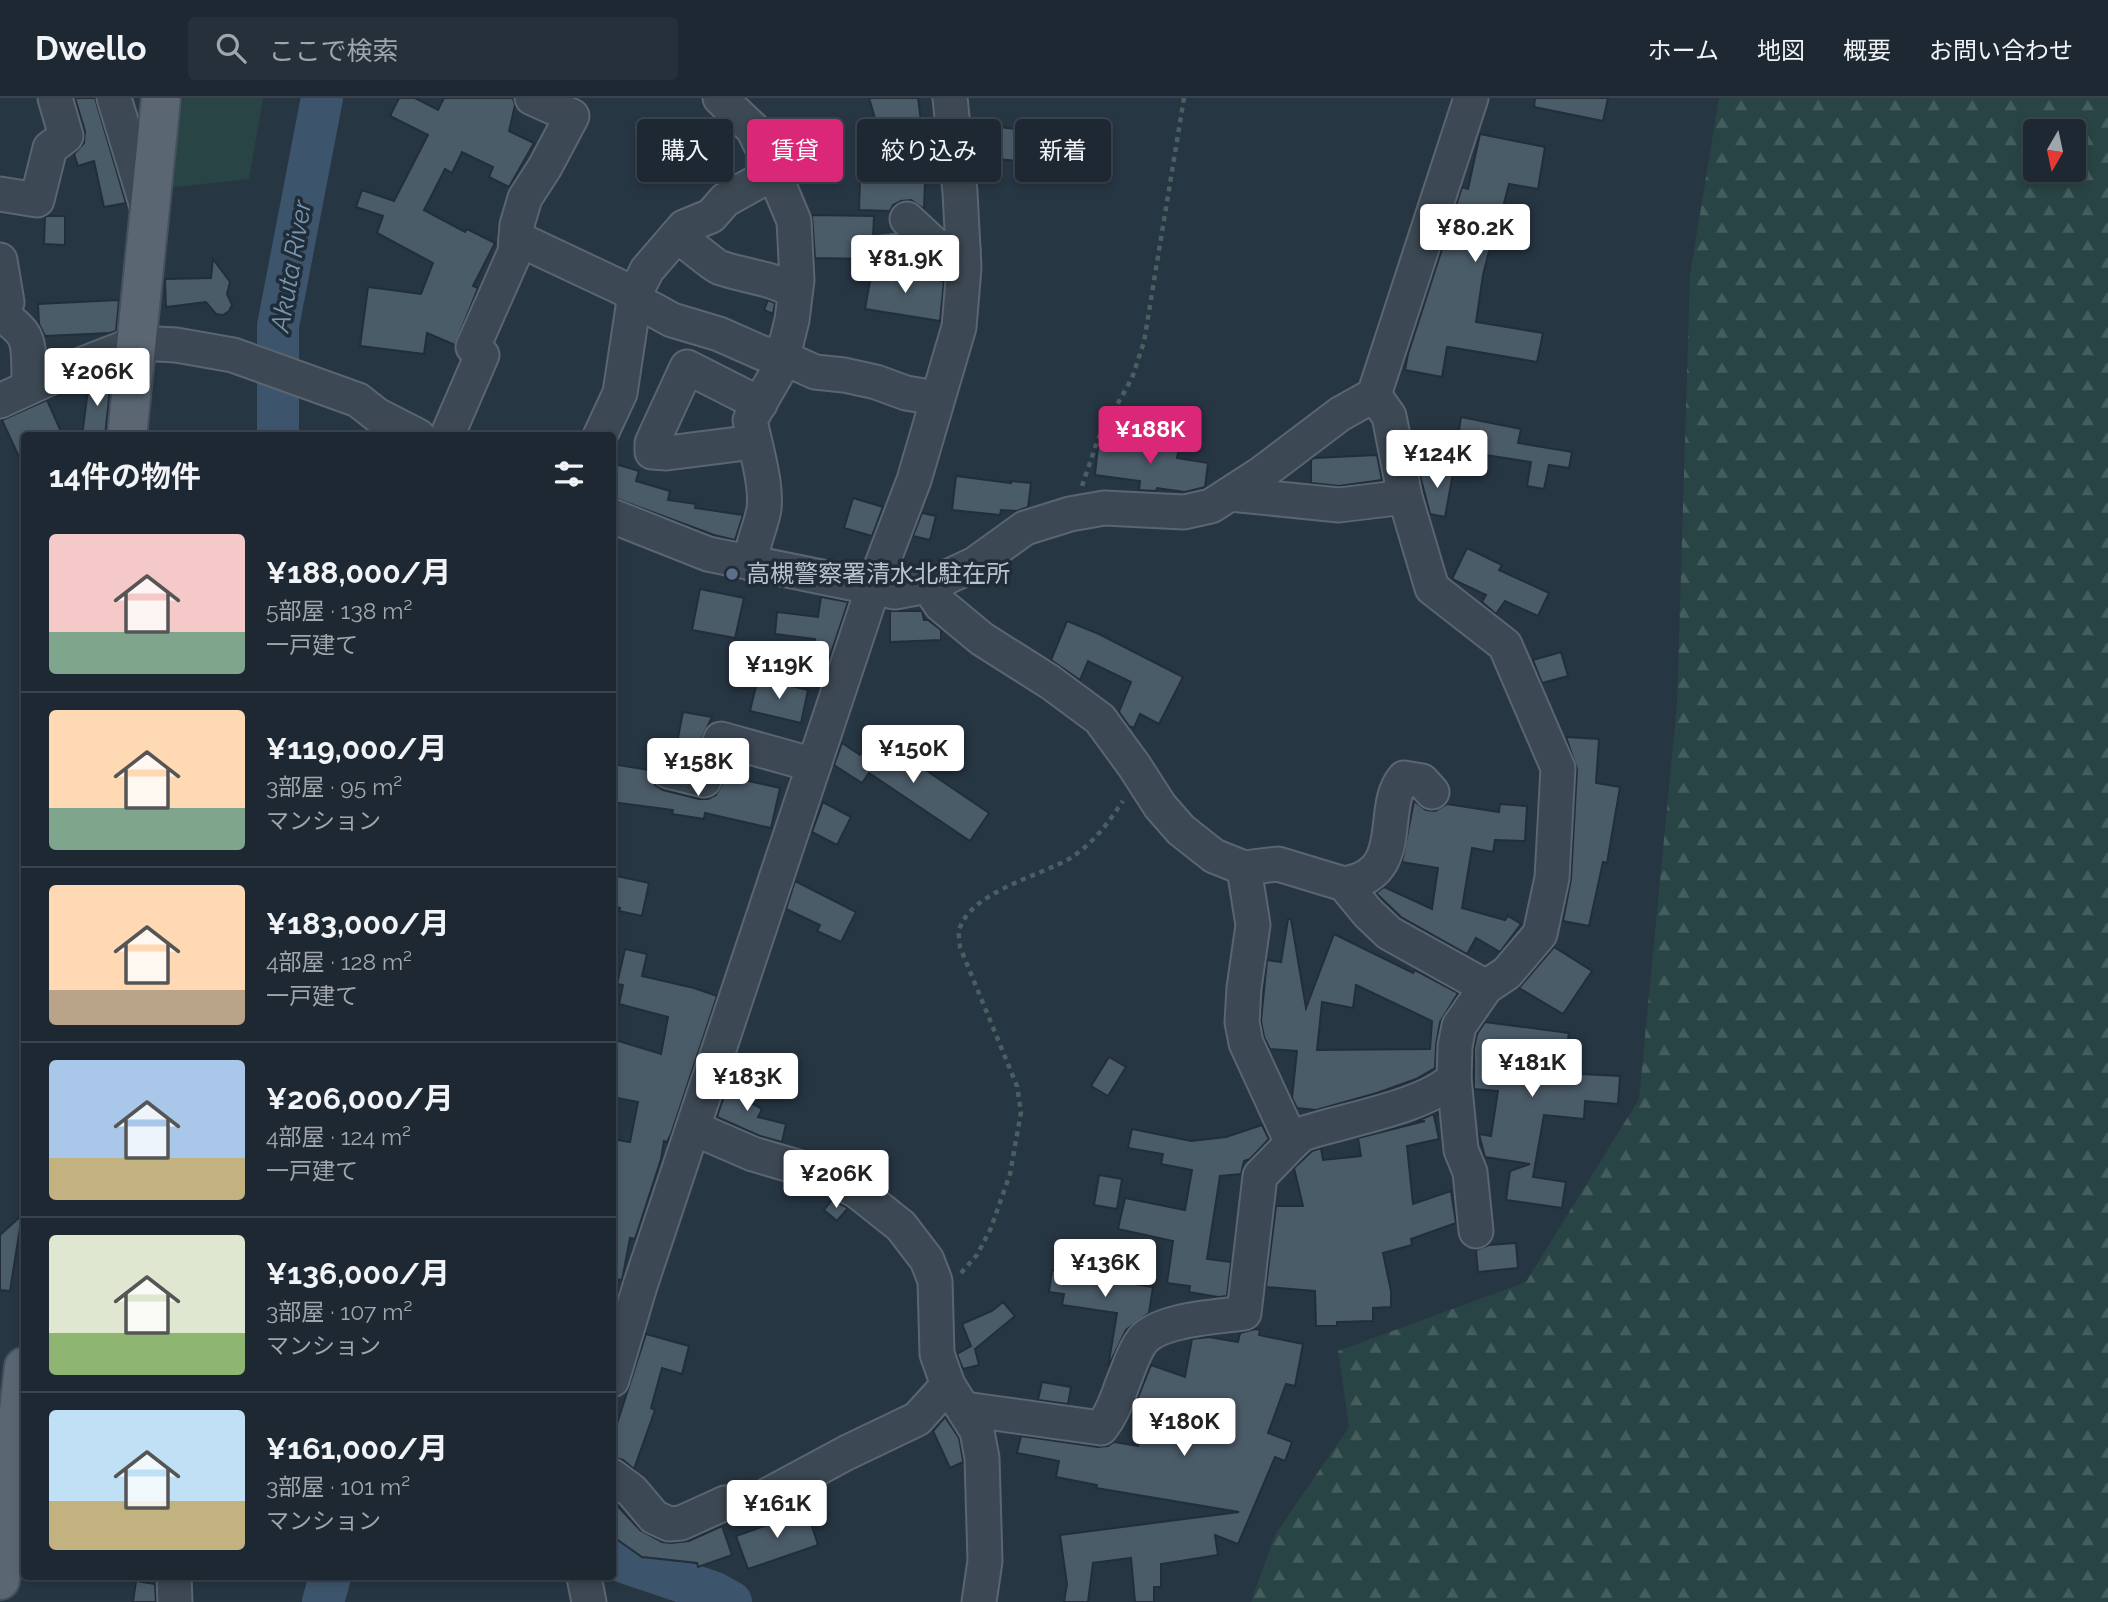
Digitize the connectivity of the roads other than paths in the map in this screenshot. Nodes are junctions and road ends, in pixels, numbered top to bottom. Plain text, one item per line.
1 (55, 98) edge
2 (114, 98) edge
3 (161, 98) edge
4 (532, 98) edge
5 (720, 98) edge
6 (950, 98) edge
7 (1471, 98) edge
8 (747, 123) edge
9 (757, 182) edge
10 (778, 182) edge
11 (0, 194) edge
12 (149, 216) junction
13 (907, 219) dead end
14 (677, 236) junction
15 (516, 238) junction
16 (950, 248) junction
17 (883, 253) dead end
18 (0, 260) edge
19 (795, 292) junction
20 (635, 298) junction
21 (2, 306) edge
22 (137, 343) junction
23 (782, 357) junction
24 (29, 378) dead end
25 (1374, 395) junction
26 (936, 398) junction
27 (0, 401) edge
28 (760, 404) junction
29 (127, 432) edge
30 (410, 432) edge
31 (449, 432) edge
32 (602, 432) edge
33 (754, 442) junction
34 (1230, 494) junction
35 (1405, 497) junction
36 (616, 518) edge
37 (750, 562) junction
38 (928, 586) junction
39 (873, 588) junction
40 (814, 765) junction
41 (668, 771) dead end
42 (1432, 792) dead end
43 (1244, 868) junction
44 (1344, 884) junction
45 (1486, 987) junction
46 (1454, 1078) junction
47 (693, 1128) junction
48 (1292, 1143) junction
49 (1476, 1231) dead end
50 (616, 1367) edge
51 (21, 1394) edge
52 (956, 1397) junction
53 (616, 1479) edge
54 (0, 1580) edge
55 (174, 1580) edge
56 (585, 1580) edge
57 (175, 1602) edge
58 (589, 1602) edge
59 (979, 1602) edge

1 - 11 street
2 - 12 street
3 - 12 main road
4 - 15 street
5 - 8 street
6 - 16 street
7 - 25 street
9 - 14 street
10 - 19 street
12 - 22 main road
13 - 16 street
14 - 19 street
14 - 20 street
15 - 20 street
15 - 31 street
16 - 17 street
16 - 26 street
18 - 21 street
19 - 23 street
20 - 23 street
20 - 32 street
21 - 24 street
22 - 27 street
22 - 29 main road
22 - 30 street
23 - 26 street
23 - 28 street
25 - 34 street
25 - 35 street
26 - 39 street
28 - 33 street
28 - 33 street
33 - 37 street
34 - 35 street
34 - 38 street
35 - 45 street
36 - 37 street
37 - 39 street
38 - 39 street
38 - 43 street
39 - 40 street
40 - 41 street
40 - 47 street
42 - 44 street
43 - 44 street
43 - 48 street
44 - 45 street
45 - 46 street
46 - 48 street
46 - 49 street
47 - 50 street
47 - 52 street
48 - 52 street
51 - 54 main road
52 - 53 street
52 - 59 street
55 - 57 street
56 - 58 street

